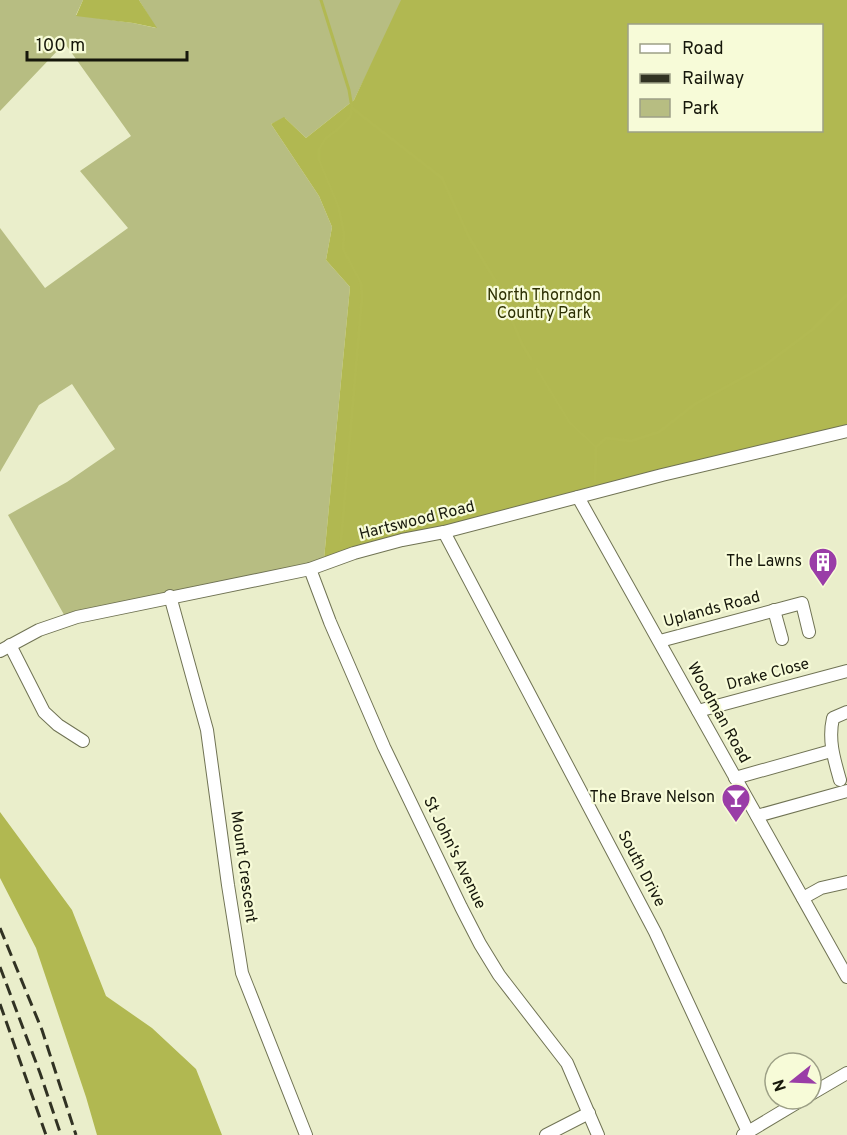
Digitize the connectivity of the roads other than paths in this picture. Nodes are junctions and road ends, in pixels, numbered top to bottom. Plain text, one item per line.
1 (847, 431) edge
2 (578, 497) junction
3 (444, 532) junction
4 (310, 569) junction
5 (170, 596) junction
6 (774, 610) junction
7 (809, 632) dead end
8 (782, 639) dead end
9 (660, 641) junction
10 (5, 648) edge
11 (847, 671) edge
12 (698, 711) junction
13 (847, 712) edge
14 (83, 741) dead end
15 (831, 751) junction
16 (735, 778) junction
17 (840, 780) dead end
18 (847, 791) edge
19 (757, 816) junction
20 (847, 882) edge
21 (803, 898) junction
22 (847, 977) edge
23 (847, 1073) edge
24 (823, 1087) edge
25 (783, 1111) edge
26 (589, 1113) junction
27 (745, 1133) edge
28 (306, 1135) edge
29 (546, 1135) edge
30 (598, 1135) edge

1 - 2 street, Hartswood Road
2 - 3 street, Hartswood Road
2 - 9 street, Woodman Road
3 - 4 street, Hartswood Road
3 - 27 street, South Drive
4 - 5 street, Hartswood Road
4 - 26 street, St John's Avenue
5 - 10 street, Hartswood Road
5 - 28 street, Mount Crescent
6 - 7 street, Uplands Road
6 - 8 street, Uplands Road
6 - 9 street, Uplands Road
9 - 12 street, Woodman Road
10 - 14 street
11 - 12 street, Drake Close
12 - 16 street, Woodman Road
13 - 15 street
15 - 16 street
15 - 17 street
16 - 19 street, Woodman Road
18 - 19 street
19 - 21 street, Woodman Road
20 - 21 street
21 - 22 street, Woodman Road
23 - 24 street
25 - 27 street
26 - 29 street
26 - 30 street, St John's Avenue

